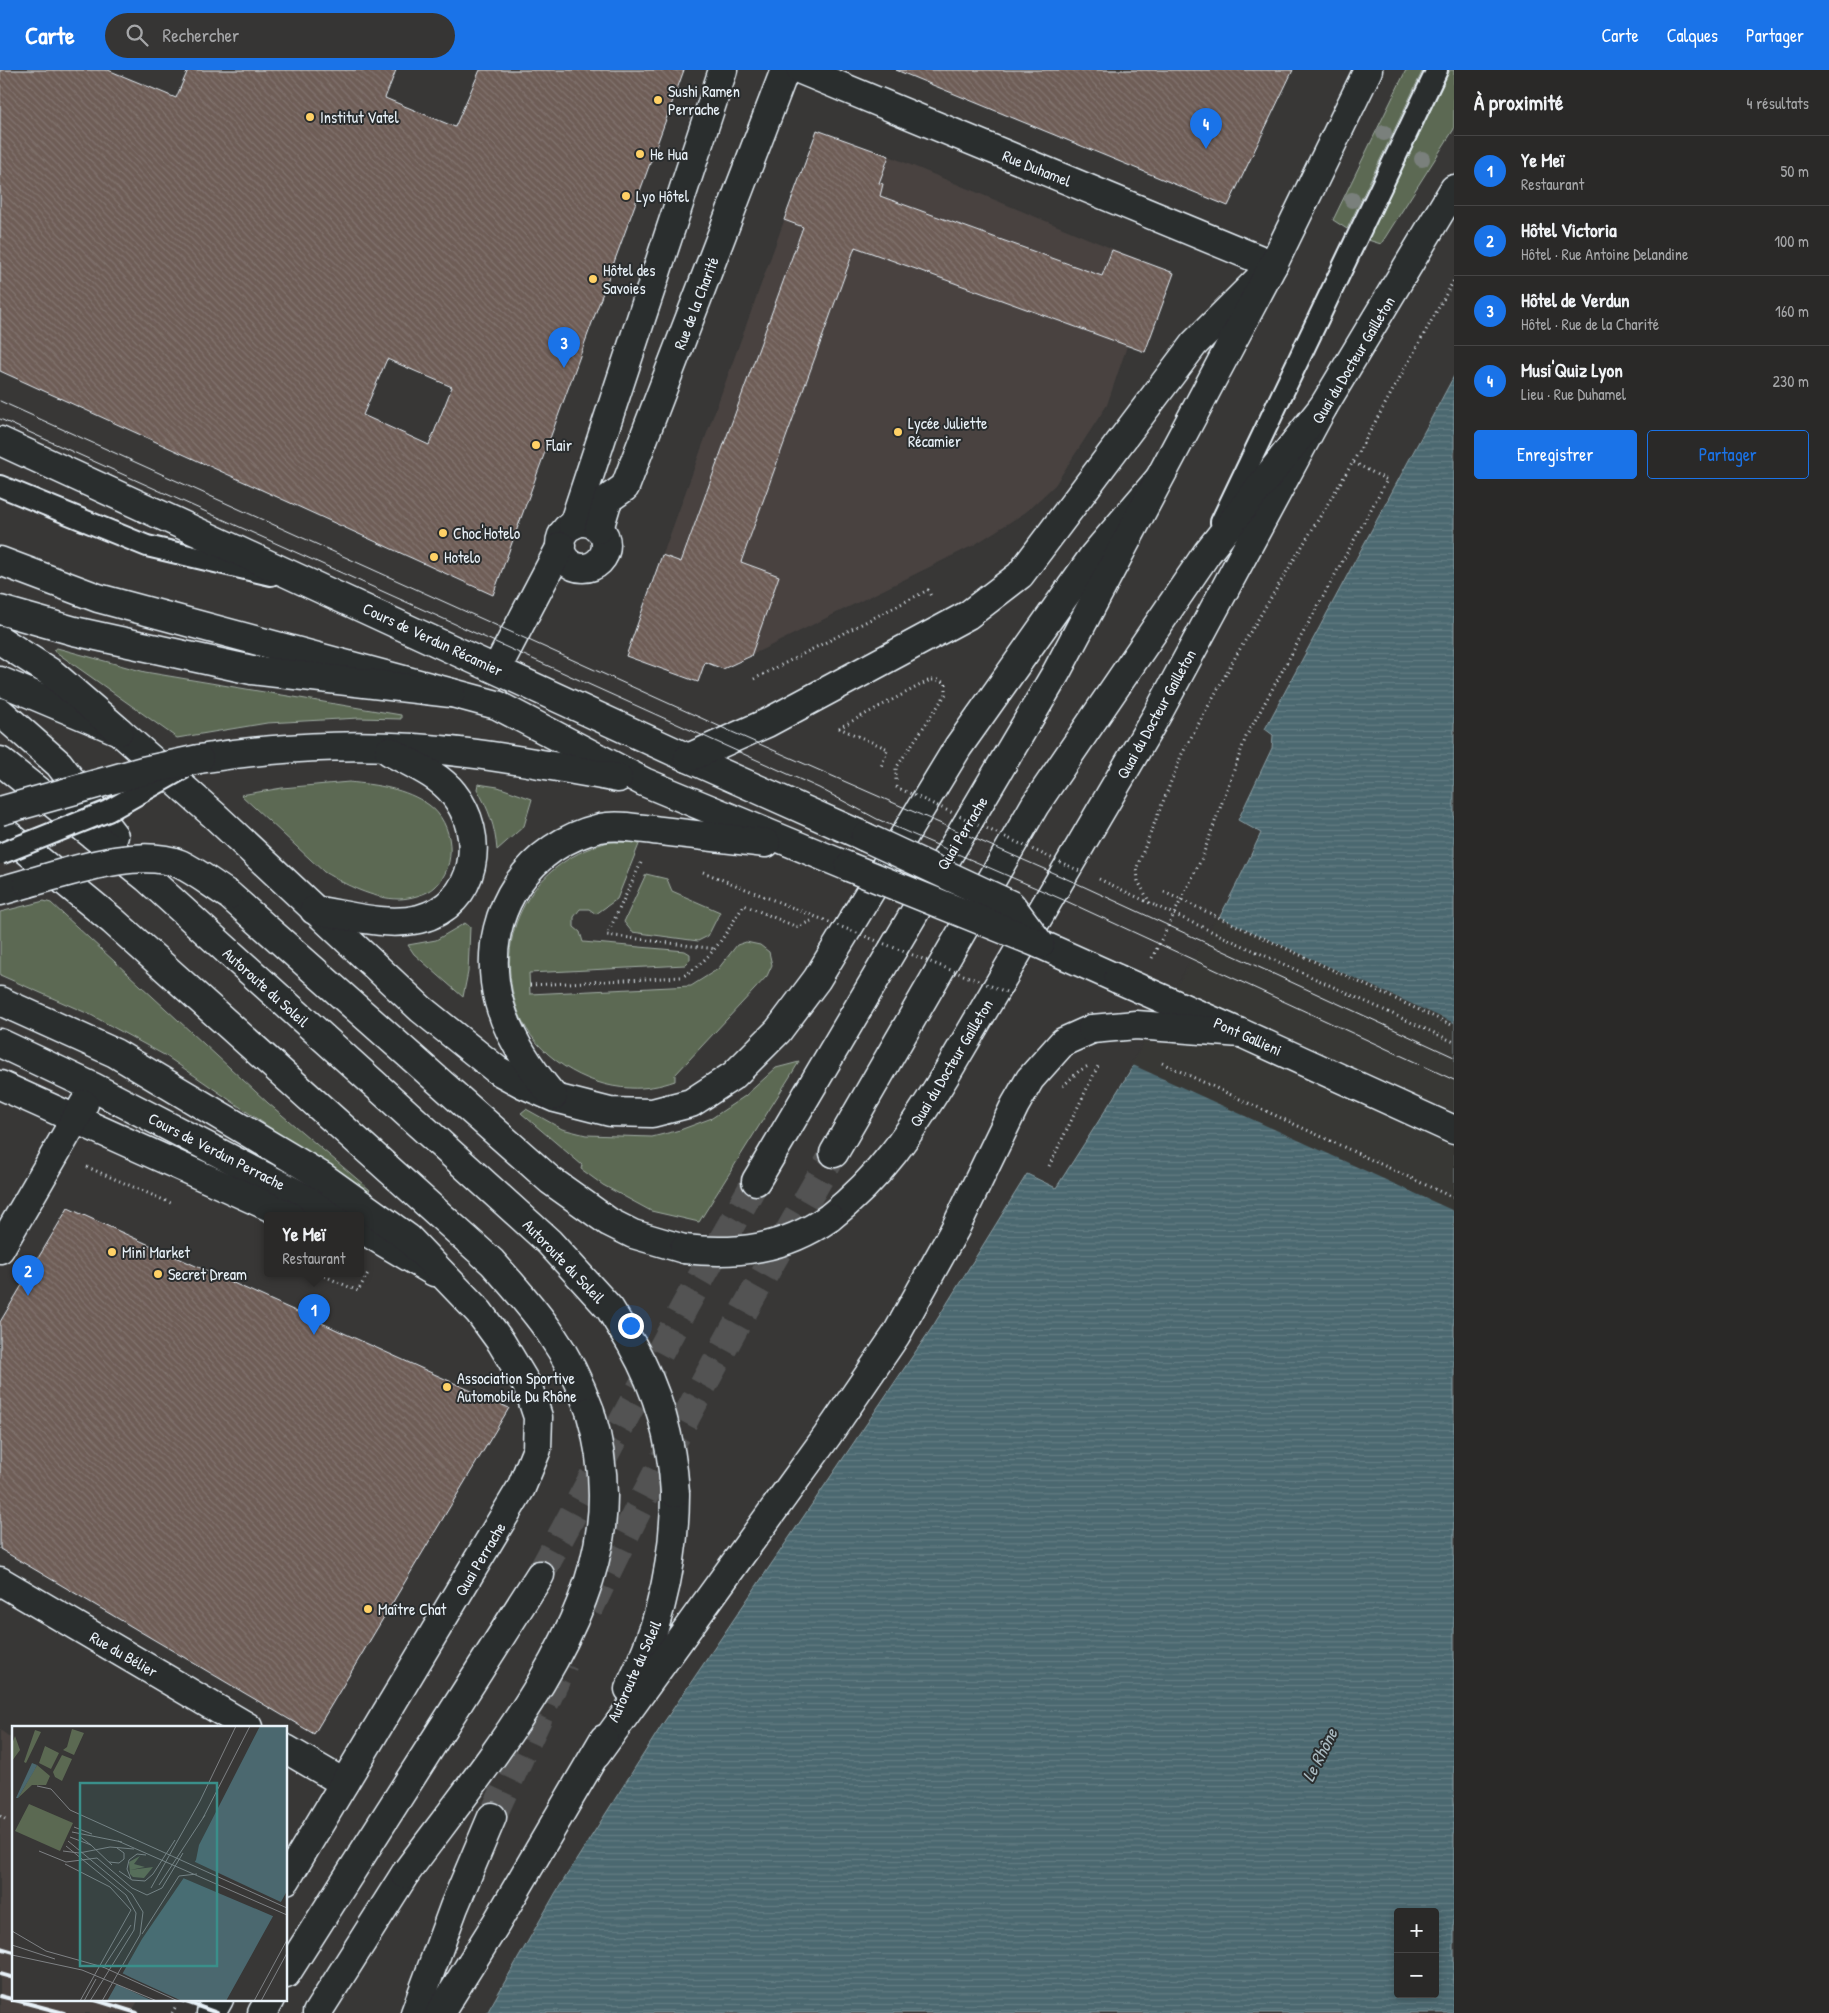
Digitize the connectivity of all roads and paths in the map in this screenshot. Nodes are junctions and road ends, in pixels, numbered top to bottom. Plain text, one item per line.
1 (723, 70) edge
2 (785, 70) edge
3 (801, 70) edge
4 (1368, 70) edge
5 (1436, 70) edge
6 (1454, 189) edge
7 (1273, 265) junction
8 (1454, 280) edge
9 (1324, 407) junction
10 (0, 441) edge
11 (1353, 462) junction
12 (1158, 480) junction
13 (0, 486) edge
14 (578, 533) junction
15 (1207, 553) junction
16 (0, 561) edge
17 (314, 584) junction
18 (0, 610) edge
19 (948, 626) junction
20 (0, 640) edge
21 (496, 668) junction
22 (754, 679) dead end
23 (0, 681) edge
24 (451, 693) junction
25 (0, 712) edge
26 (119, 731) junction
27 (384, 748) junction
28 (688, 758) junction
29 (200, 759) junction
30 (0, 761) edge
31 (881, 767) dead end
32 (644, 782) junction
33 (0, 811) edge
34 (0, 828) edge
35 (798, 846) junction
36 (0, 854) edge
37 (643, 859) dead end
38 (701, 872) dead end
39 (147, 878) junction
40 (0, 891) edge
41 (1164, 892) dead end
42 (1150, 903) junction
43 (314, 910) junction
44 (818, 918) junction
45 (1040, 944) junction
46 (716, 949) junction
47 (1149, 965) dead end
48 (529, 986) dead end
49 (1014, 995) dead end
50 (0, 1001) edge
51 (1454, 1026) edge
52 (1242, 1033) junction
53 (1454, 1042) edge
54 (0, 1043) edge
55 (1154, 1059) dead end
56 (0, 1084) edge
57 (1063, 1086) dead end
58 (93, 1087) junction
59 (555, 1098) junction
60 (75, 1119) junction
61 (1454, 1130) edge
62 (834, 1153) tunnel mouth
63 (1049, 1166) dead end
64 (756, 1181) tunnel mouth
65 (1454, 1198) edge
66 (281, 1212) edge
67 (332, 1212) edge
68 (364, 1230) edge
69 (0, 1249) edge
70 (370, 1252) edge
71 (364, 1272) edge
72 (327, 1277) edge
73 (362, 1277) edge
74 (454, 1284) junction
75 (540, 1575) tunnel mouth
76 (0, 1581) edge
77 (246, 1726) edge
78 (288, 1750) edge
79 (596, 1755) junction
80 (344, 1783) junction
81 (0, 1816) edge
82 (492, 1817) tunnel mouth
83 (5, 1819) dead end
84 (288, 1877) edge
85 (288, 1971) edge
86 (218, 2000) edge
87 (269, 2000) edge
88 (211, 2013) edge
89 (262, 2013) edge
90 (317, 2013) edge
91 (415, 2013) edge
92 (440, 2013) edge

1 - 14 main road, Rue de la Charité
2 - 14 main road, Rue de la Charité
3 - 7 main road, Rue Duhamel
4 - 7 main road
5 - 15 lane
6 - 9 main road, Quai du Docteur Gailleton
7 - 12 main road
7 - 19 main road
8 - 11 path
9 - 15 main road
9 - 40 main road, Quai du Docteur Gailleton, bridge
10 - 17 main road, Cours de Verdun Récamier
11 - 42 path
11 - 47 path
12 - 59 main road
12 - 64 main road, Quai Perrache
13 - 17 lane
14 - 21 main road, Rue de la Charité
15 - 62 main road
16 - 24 main road
17 - 21 main road, Cours de Verdun Récamier
18 - 24 main road
19 - 22 path
19 - 28 main road
20 - 26 main road
21 - 28 main road, Cours de Verdun Récamier
23 - 26 main road
24 - 32 main road
25 - 39 main road
26 - 43 main road
27 - 29 main road
27 - 32 main road
27 - 43 main road
28 - 45 main road, Cours de Verdun Récamier, bridge
29 - 33 main road, bridge
29 - 36 lane, bridge
30 - 39 main road, Autoroute du Soleil
31 - 42 path, bridge
32 - 35 main road, Pont Gallieni
34 - 90 main road, bridge
35 - 45 main road, Pont Gallieni, bridge
35 - 59 main road
37 - 46 path
38 - 44 path
39 - 79 main road, Autoroute du Soleil, bridge
41 - 51 path, bridge
42 - 53 path, bridge
43 - 59 main road
44 - 46 path
44 - 49 path, bridge
45 - 52 main road, Pont Gallieni, bridge
46 - 48 path
50 - 74 main road
52 - 61 main road, Pont Gallieni
52 - 79 main road, bridge
54 - 58 main road, Cours de Verdun Perrache
55 - 65 path, bridge
56 - 60 main road, Cours de Verdun Perrache
57 - 63 path, bridge
58 - 60 main road
58 - 67 main road, Cours de Verdun Perrache
60 - 66 main road, Cours de Verdun Perrache
60 - 69 main road
68 - 74 main road
70 - 71 path
70 - 74 main road
72 - 73 path
74 - 80 main road, Quai Perrache
75 - 85 main road
76 - 77 main road, Rue du Bélier
78 - 80 main road
79 - 92 main road, Autoroute du Soleil
80 - 84 main road, Quai Perrache
81 - 83 path
82 - 91 main road
86 - 88 main road
87 - 89 main road

